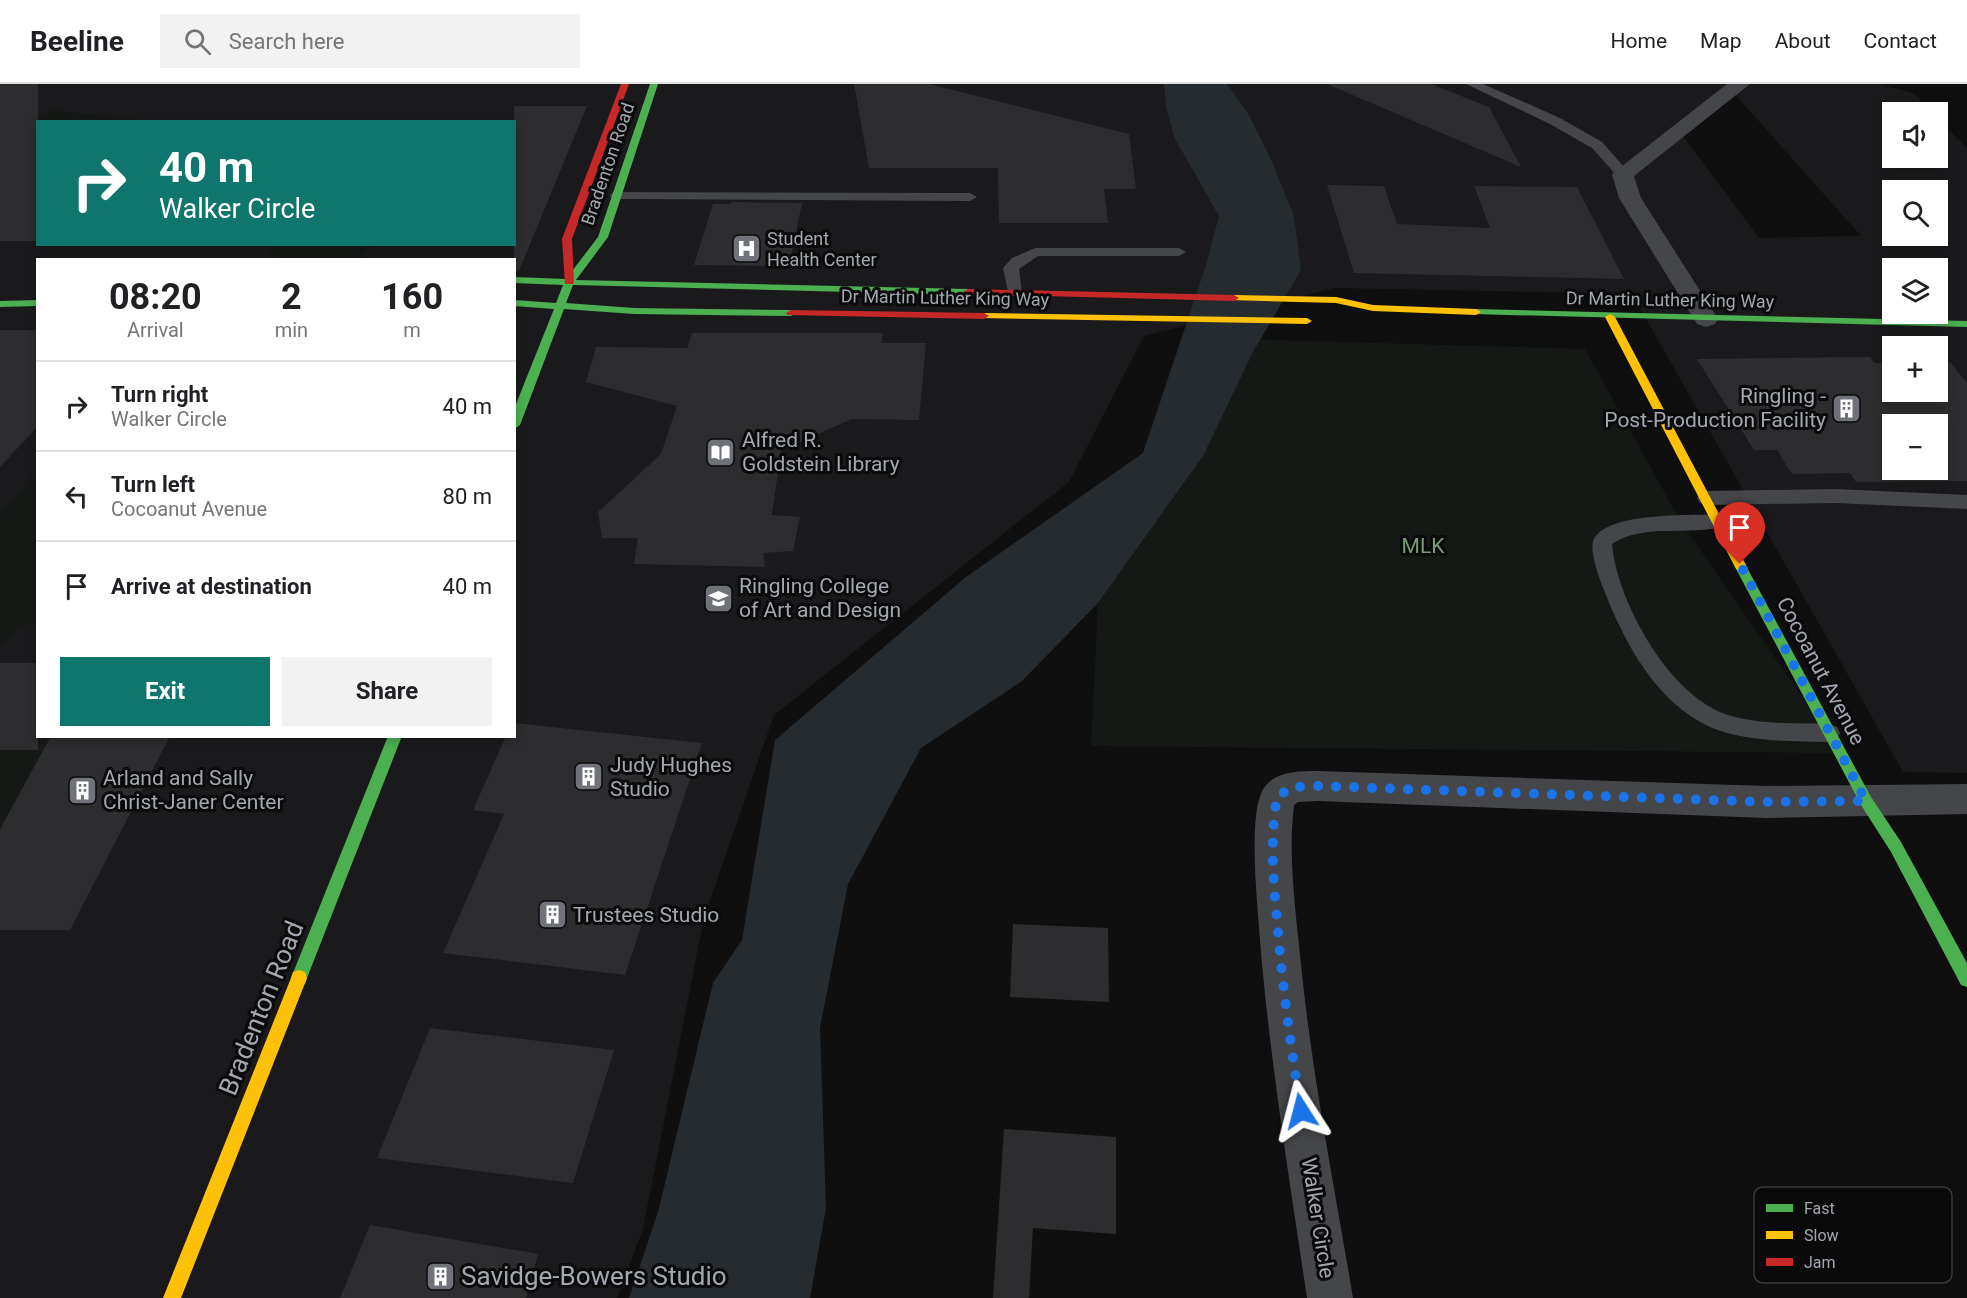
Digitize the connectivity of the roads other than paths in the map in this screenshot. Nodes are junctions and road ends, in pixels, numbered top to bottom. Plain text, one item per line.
1 (625, 84) edge
2 (654, 84) edge
3 (1472, 84) edge
4 (1740, 84) edge
5 (1623, 174) junction
6 (617, 196) junction
7 (970, 196) dead end
8 (1179, 252) dead end
9 (516, 280) edge
10 (569, 282) junction
11 (1014, 293) junction
12 (36, 303) edge
13 (516, 303) edge
14 (0, 304) edge
15 (560, 305) junction
16 (1372, 308) junction
17 (1352, 316) dead end
18 (1610, 317) junction
19 (1706, 319) junction
20 (1320, 320) dead end
21 (1967, 324) edge
22 (516, 420) edge
23 (1706, 498) junction
24 (1967, 502) edge
25 (1718, 521) junction
26 (1829, 733) junction
27 (394, 738) edge
28 (1967, 799) edge
29 (1866, 801) junction
30 (1967, 979) edge
31 (172, 1298) edge
32 (1330, 1298) edge

1 - 10 street, Bradenton Road
2 - 6 street, Bradenton Road
3 - 5 lane
4 - 5 street
5 - 19 street
6 - 7 lane
6 - 10 street, Bradenton Road
8 - 11 lane
9 - 10 street, Dr Martin Luther King Way
10 - 11 street, Dr Martin Luther King Way
10 - 15 street, Bradenton Road
11 - 16 street, Dr Martin Luther King Way
12 - 14 street
13 - 15 street, Dr Martin Luther King Way
15 - 20 street, Dr Martin Luther King Way
15 - 22 street, Bradenton Road
16 - 17 street, Dr Martin Luther King Way
16 - 18 street, Dr Martin Luther King Way
18 - 19 street, Dr Martin Luther King Way
18 - 23 street, Cocoanut Avenue
19 - 21 street, Dr Martin Luther King Way
23 - 24 lane
23 - 25 street, Cocoanut Avenue
25 - 26 street, Cocoanut Avenue
25 - 26 lane
26 - 29 street, Cocoanut Avenue
27 - 31 street, Bradenton Road
28 - 29 street
29 - 30 street, Cocoanut Avenue
29 - 32 street, Walker Circle

